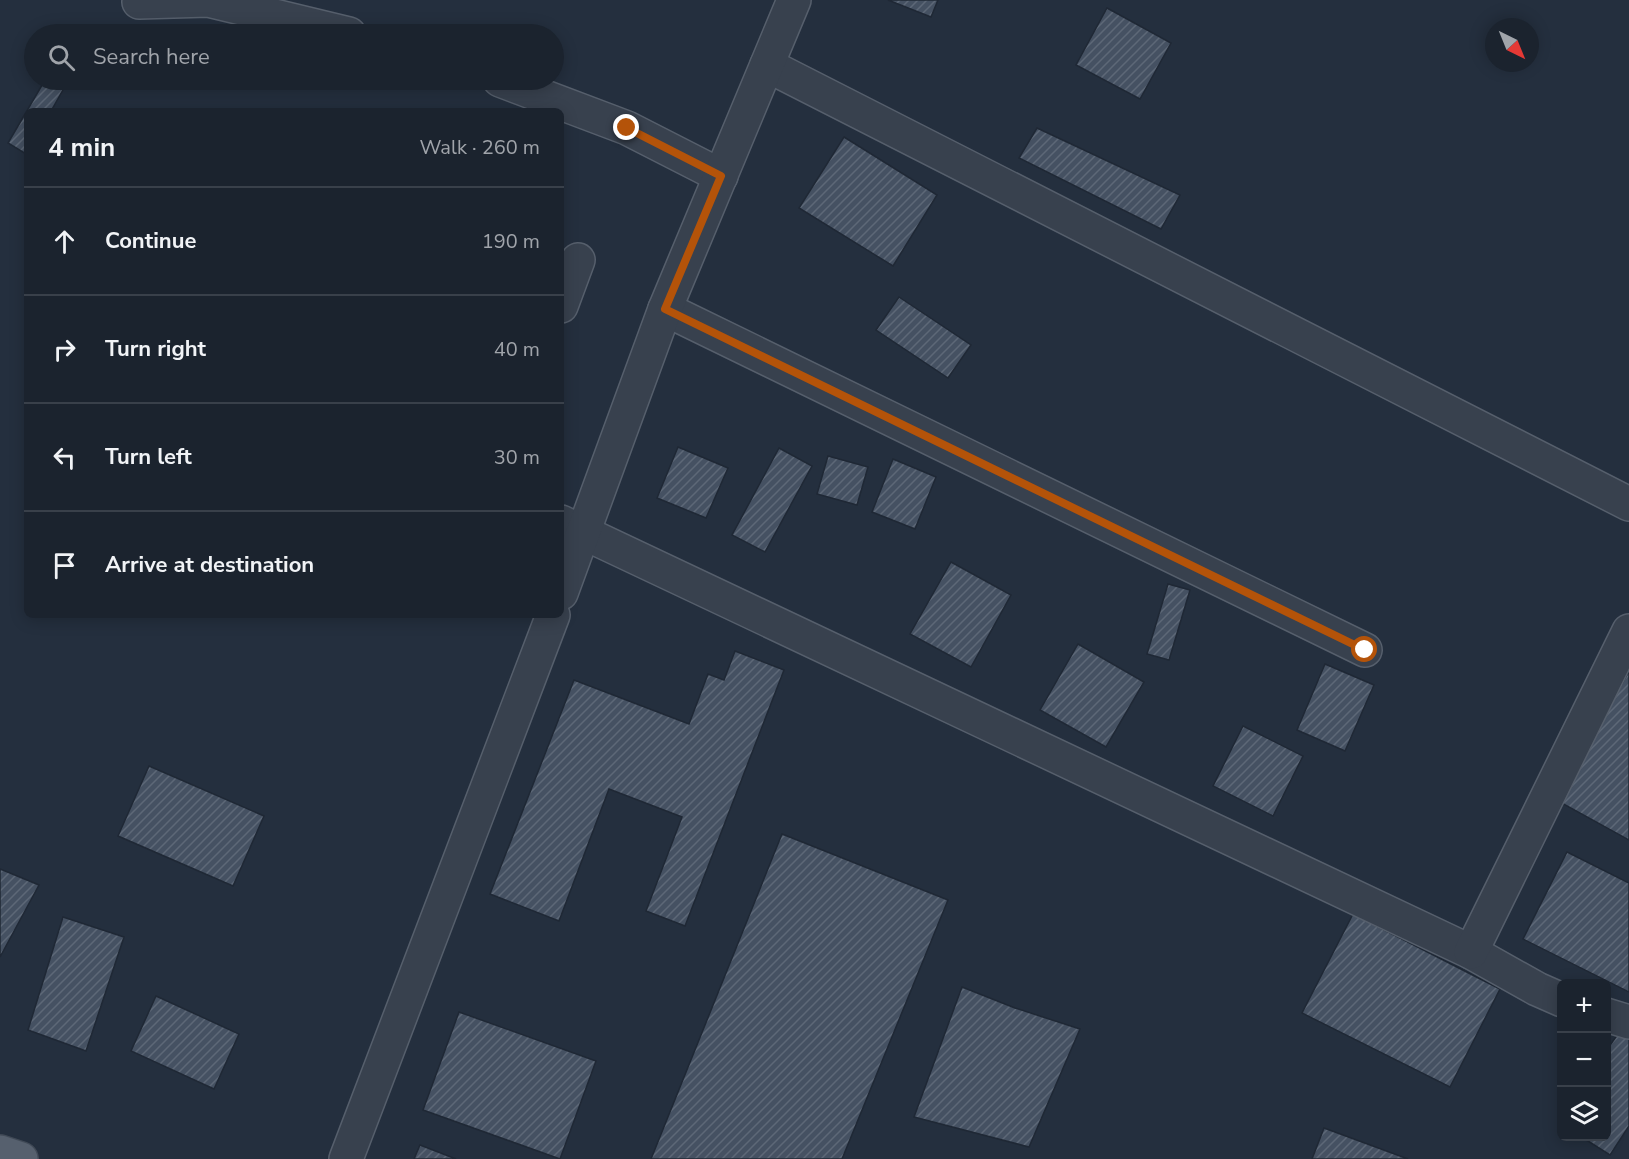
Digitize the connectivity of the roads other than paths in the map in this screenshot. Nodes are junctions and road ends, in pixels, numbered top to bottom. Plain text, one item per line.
1 (795, 0) edge
2 (140, 2) dead end
3 (308, 24) edge
4 (767, 65) junction
5 (526, 90) edge
6 (721, 176) junction
7 (578, 260) dead end
8 (564, 298) edge
9 (665, 309) junction
10 (1629, 504) edge
11 (573, 527) edge
12 (564, 576) edge
13 (552, 618) edge
14 (1629, 631) edge
15 (1365, 650) dead end
16 (1471, 952) junction
17 (1557, 997) edge
18 (1611, 1017) edge
19 (1629, 1022) edge
20 (0, 1152) edge
21 (21, 1159) edge
22 (346, 1159) edge

1 - 4 lane
2 - 3 lane
4 - 6 lane
4 - 10 lane
5 - 6 lane
6 - 9 lane
7 - 8 lane
9 - 11 lane
9 - 15 lane
11 - 12 lane
11 - 16 lane
13 - 22 lane
14 - 16 lane
16 - 17 lane
18 - 19 lane
20 - 21 main road

